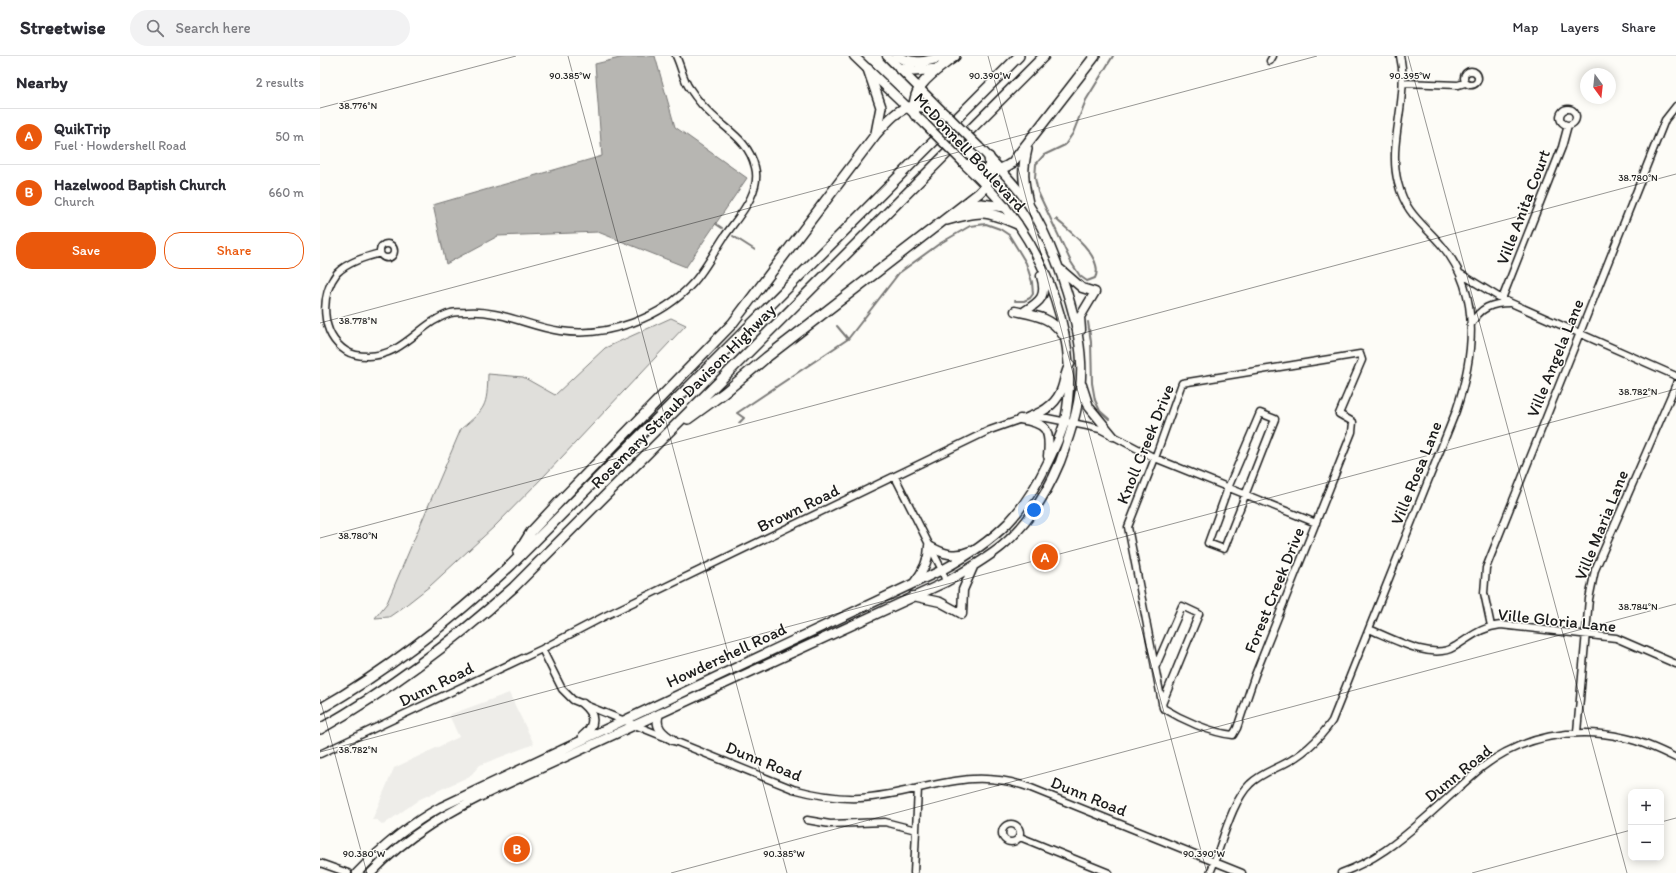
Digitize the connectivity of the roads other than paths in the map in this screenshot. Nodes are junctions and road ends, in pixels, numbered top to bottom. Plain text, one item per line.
1 (676, 56) edge
2 (854, 56) edge
3 (887, 56) edge
4 (897, 56) edge
5 (946, 56) edge
6 (956, 56) edge
7 (1019, 56) edge
8 (1044, 56) edge
9 (1095, 56) edge
10 (1400, 56) edge
11 (899, 68) junction
12 (939, 68) junction
13 (868, 69) junction
14 (1465, 82) dead end
15 (1404, 83) junction
16 (919, 87) junction
17 (1676, 106) edge
18 (912, 110) junction
19 (939, 110) junction
20 (948, 116) joint
21 (1568, 125) dead end
22 (876, 134) junction
23 (1028, 145) junction
24 (989, 157) junction
25 (964, 163) junction
26 (1001, 169) junction
27 (990, 172) junction
28 (986, 186) junction
29 (1028, 203) junction
30 (1005, 207) junction
31 (959, 208) junction
32 (942, 221) junction
33 (1017, 224) junction
34 (1029, 244) junction
35 (380, 253) dead end
36 (1056, 264) junction
37 (1461, 274) junction
38 (1502, 299) junction
39 (1510, 303) junction
40 (1015, 311) dead end
41 (1026, 311) dead end
42 (1471, 324) junction
43 (1580, 334) junction
44 (1079, 340) junction
45 (1067, 342) junction
46 (1362, 355) joint
47 (1070, 363) junction
48 (1676, 376) edge
49 (1080, 378) junction
50 (1676, 384) edge
51 (1030, 417) junction
52 (1020, 419) junction
53 (1065, 422) junction
54 (1074, 423) junction
55 (669, 432) junction
56 (1113, 436) junction
57 (1155, 458) junction
58 (1048, 462) junction
59 (895, 477) junction
60 (1228, 488) junction
61 (1247, 496) junction
62 (1316, 523) junction
63 (929, 546) junction
64 (981, 546) junction
65 (511, 565) junction
66 (973, 566) junction
67 (942, 570) junction
68 (946, 582) junction
69 (912, 585) junction
70 (912, 596) junction
71 (1491, 626) junction
72 (1368, 630) junction
73 (1586, 634) junction
74 (542, 649) junction
75 (1676, 664) edge
76 (1155, 668) junction
77 (583, 704) junction
78 (1162, 704) junction
79 (320, 709) edge
80 (659, 714) junction
81 (622, 720) junction
82 (635, 725) junction
83 (320, 729) edge
84 (1577, 732) junction
85 (674, 740) junction
86 (575, 742) junction
87 (320, 754) edge
88 (1676, 758) edge
89 (918, 788) junction
90 (807, 820) dead end
91 (916, 830) junction
92 (1020, 836) dead end
93 (1215, 862) junction
94 (320, 863) edge
95 (1355, 871) edge
96 (348, 873) edge
97 (357, 873) edge
98 (371, 873) edge
99 (914, 873) edge
100 (1109, 873) edge
101 (1210, 873) edge
102 (1242, 873) edge
103 (1341, 873) edge

1 - 35 street
2 - 13 main road, McDonnell Boulevard
3 - 11 main road, McDonnell Boulevard
4 - 5 highway
6 - 12 highway
7 - 65 highway, Rosemary Straub Davison Highway
8 - 55 highway, Rosemary Straub Davison Highway
9 - 23 highway
10 - 15 street, Ville Rosa Lane
11 - 12 highway
11 - 16 main road, McDonnell Boulevard
12 - 16 highway
13 - 18 main road, McDonnell Boulevard
13 - 22 highway
14 - 15 street
15 - 37 street, Ville Rosa Lane
16 - 18 highway
16 - 19 main road, McDonnell Boulevard
17 - 43 street, Ville Angela Lane
18 - 19 highway
18 - 22 highway
18 - 25 main road, McDonnell Boulevard, bridge
19 - 20 highway
20 - 24 main road, McDonnell Boulevard, bridge
21 - 38 street, Ville Anita Court
22 - 65 highway
23 - 26 highway
23 - 29 highway
24 - 26 main road, McDonnell Boulevard
24 - 27 highway
25 - 27 highway
25 - 28 main road, McDonnell Boulevard
26 - 27 highway
26 - 29 main road, McDonnell Boulevard
27 - 28 highway
28 - 30 main road, McDonnell Boulevard
28 - 31 highway
29 - 36 main road, McDonnell Boulevard
30 - 31 highway
30 - 33 main road, McDonnell Boulevard
31 - 32 highway
32 - 33 highway
32 - 55 highway
33 - 34 main road, McDonnell Boulevard
34 - 41 main road
34 - 45 main road, McDonnell Boulevard
36 - 44 main road, McDonnell Boulevard
36 - 44 main road
37 - 38 street
37 - 42 street, Ville Rosa Lane
38 - 39 street
39 - 42 street
39 - 43 street
40 - 45 main road
42 - 72 street, Ville Rosa Lane
43 - 48 street
43 - 71 street, Ville Angela Lane
44 - 49 main road, McDonnell Boulevard
45 - 47 main road, McDonnell Boulevard
46 - 57 street, Knoll Creek Drive
46 - 62 street, Forest Creek Drive
47 - 51 main road
47 - 53 main road, McDonnell Boulevard
49 - 54 main road, McDonnell Boulevard
49 - 56 main road
50 - 73 street, Ville Maria Lane
51 - 52 street, Brown Road
51 - 53 street, Brown Road
52 - 58 main road
52 - 59 street, Brown Road
53 - 54 street, Brown Road
53 - 58 main road, Howdershell Road
54 - 56 street, Brown Road
54 - 66 main road, Howdershell Road
55 - 83 highway, Rosemary Straub Davison Highway
56 - 57 street, Brown Road
57 - 60 street, Brown Road
57 - 76 street, Knoll Creek Drive
58 - 64 main road, Howdershell Road
59 - 63 street
59 - 74 street, Brown Road
60 - 61 street, Brown Road
60 - 61 street
60 - 61 street
61 - 62 street, Brown Road
62 - 78 street, Forest Creek Drive
63 - 64 main road
63 - 67 street
63 - 69 main road
64 - 67 main road, Howdershell Road
65 - 79 highway, Rosemary Straub Davison Highway
66 - 68 main road, Howdershell Road
66 - 70 main road
67 - 68 street
67 - 69 main road, Howdershell Road
68 - 70 main road, Howdershell Road
69 - 81 main road, Howdershell Road
70 - 80 main road, Howdershell Road
71 - 72 street, Ville Gloria Lane
71 - 73 street, Ville Gloria Lane
72 - 93 street, Ville Rosa Lane
73 - 75 street, Ville Gloria Lane
73 - 84 street, Ville Maria Lane
74 - 77 street, Dunn Road
74 - 87 street, Dunn Road
76 - 78 street
76 - 78 street
77 - 81 street, Dunn Road
77 - 86 main road
80 - 82 main road, Howdershell Road
80 - 85 main road
81 - 82 street, Dunn Road
81 - 86 main road, Howdershell Road
82 - 85 street, Dunn Road
82 - 98 main road, Howdershell Road
84 - 88 street, Dunn Road
84 - 95 street, Dunn Road
85 - 89 street, Dunn Road
86 - 97 main road, Howdershell Road
89 - 91 street
89 - 93 street, Dunn Road
90 - 91 street
91 - 99 street
92 - 100 street
93 - 101 street, Ville Rosa Lane
93 - 102 street, Dunn Road
94 - 96 street
95 - 103 street, Dunn Road

